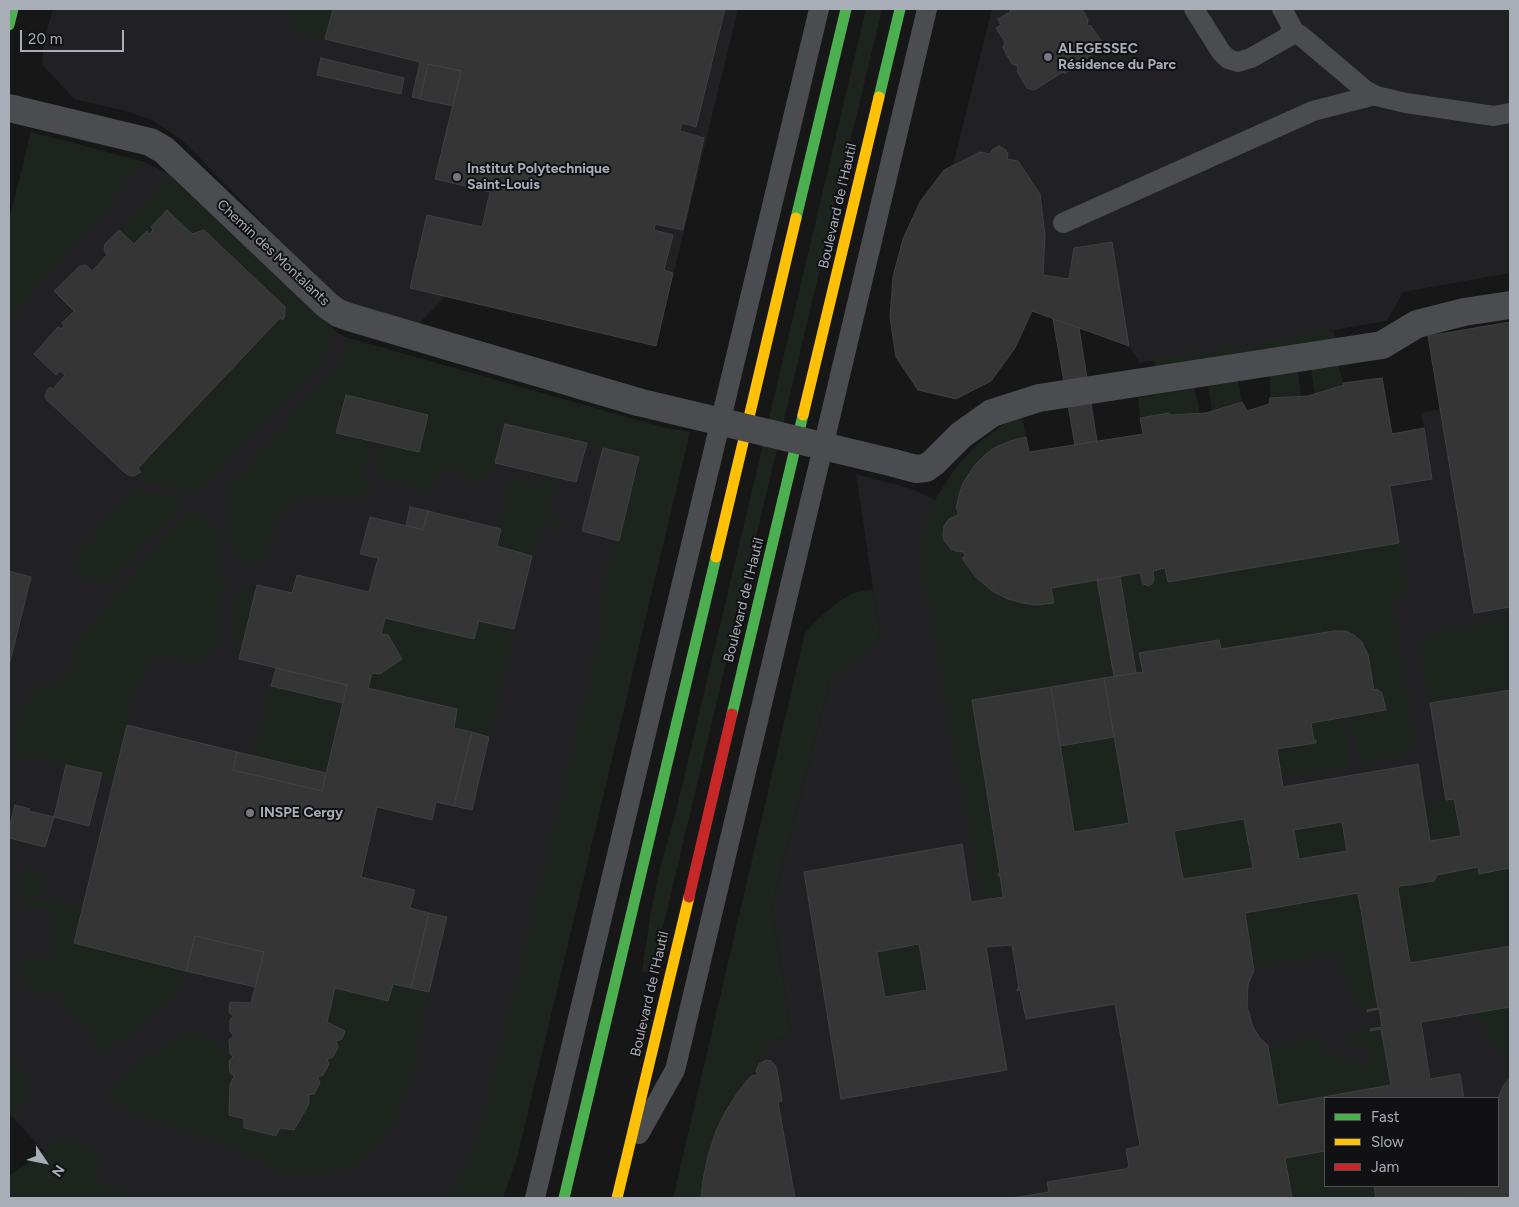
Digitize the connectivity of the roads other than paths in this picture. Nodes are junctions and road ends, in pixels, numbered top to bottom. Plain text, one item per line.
1 (12, 9) edge
2 (819, 9) edge
3 (846, 9) edge
4 (900, 9) edge
5 (928, 9) edge
6 (1194, 9) edge
7 (1282, 9) edge
8 (9, 25) edge
9 (1292, 31) junction
10 (1375, 95) junction
11 (9, 108) edge
12 (1510, 113) edge
13 (1063, 224) dead end
14 (1510, 305) edge
15 (628, 1153) junction
16 (535, 1198) edge
17 (564, 1198) edge
18 (617, 1198) edge

1 - 8 main road
2 - 16 lane
3 - 17 main road
4 - 15 main road, Boulevard de l'Hautil
5 - 15 lane
6 - 9 lane
7 - 9 lane
9 - 10 lane
10 - 12 lane
10 - 13 lane
11 - 14 street, Chemin des Montalants, bridge
15 - 18 main road, Boulevard de l'Hautil

